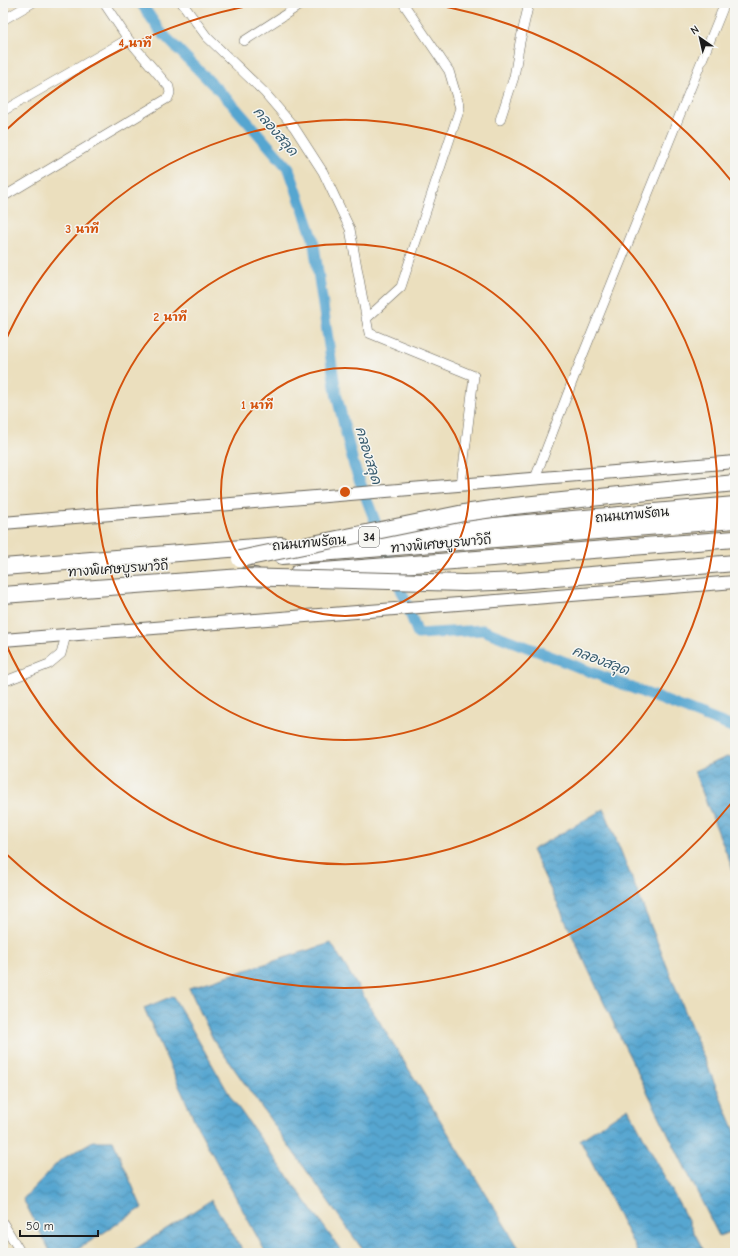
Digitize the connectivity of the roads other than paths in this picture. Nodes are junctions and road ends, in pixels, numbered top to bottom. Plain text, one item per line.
1 (32, 3) edge
2 (104, 3) edge
3 (182, 3) edge
4 (303, 3) edge
5 (403, 3) edge
6 (529, 3) edge
7 (725, 3) edge
8 (3, 20) edge
9 (128, 39) junction
10 (244, 41) dead end
11 (3, 111) edge
12 (500, 120) dead end
13 (3, 196) edge
14 (366, 319) junction
15 (735, 462) edge
16 (535, 478) junction
17 (735, 483) edge
18 (461, 485) junction
19 (735, 505) edge
20 (735, 520) edge
21 (3, 523) edge
22 (735, 539) edge
23 (735, 550) edge
24 (240, 559) junction
25 (735, 563) edge
26 (3, 566) edge
27 (3, 576) edge
28 (241, 577) junction
29 (735, 582) edge
30 (3, 595) edge
31 (3, 605) edge
32 (66, 635) junction
33 (3, 640) edge
34 (3, 682) edge
35 (3, 1223) edge
36 (21, 1253) edge

1 - 8 street
2 - 9 street
3 - 14 street
4 - 10 street
5 - 14 street
6 - 12 street
7 - 16 street
9 - 11 street
9 - 13 street
14 - 18 street
15 - 16 main road
16 - 18 main road
17 - 24 highway, bridge
18 - 21 main road
19 - 26 highway, ถนนเทพรัตน / 34
20 - 24 highway, ทางพิเศษบูรพาวิถี, bridge
22 - 28 highway, ทางพิเศษบูรพาวิถี, bridge
23 - 31 highway
24 - 27 highway, ทางพิเศษบูรพาวิถี
25 - 28 highway, bridge
28 - 30 highway, ทางพิเศษบูรพาวิถี
29 - 32 main road
32 - 33 main road
32 - 34 street
35 - 36 street

